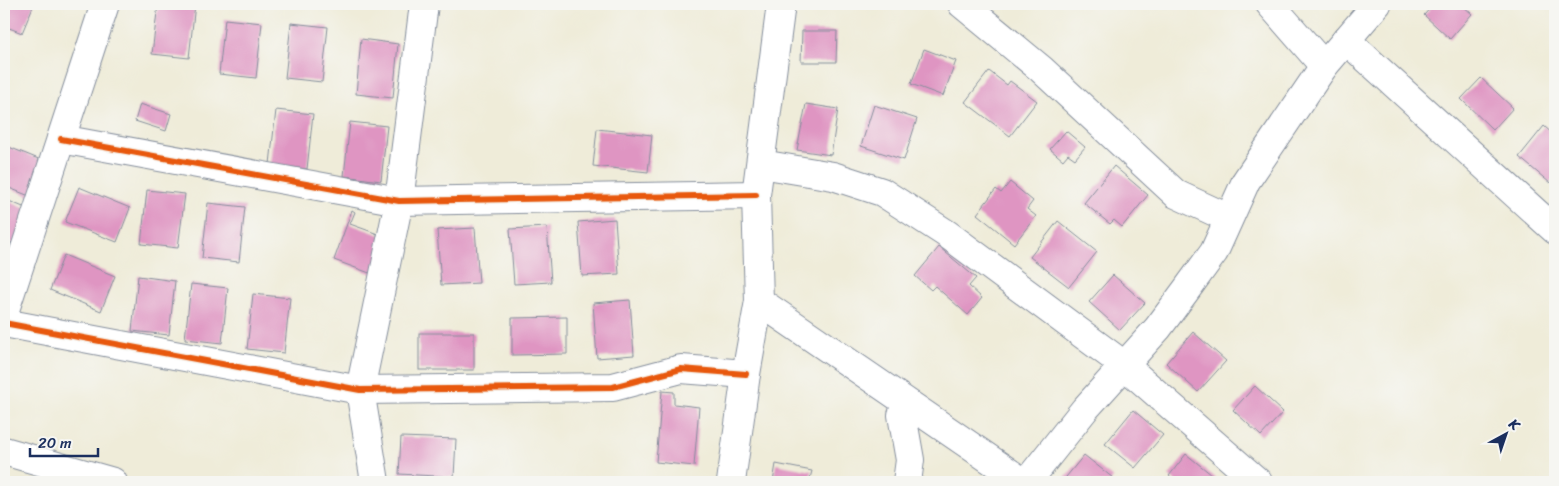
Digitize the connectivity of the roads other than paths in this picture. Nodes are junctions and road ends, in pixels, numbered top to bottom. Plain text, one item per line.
1 (105, 4) edge
2 (424, 4) edge
3 (781, 4) edge
4 (962, 4) edge
5 (1270, 4) edge
6 (1377, 4) edge
7 (1346, 40) junction
8 (1324, 66) junction
9 (61, 139) junction
10 (761, 164) junction
11 (756, 195) junction
12 (399, 200) junction
13 (1228, 218) junction
14 (1555, 230) edge
15 (759, 301) junction
16 (4, 313) edge
17 (4, 323) edge
18 (1124, 365) junction
19 (746, 374) junction
20 (360, 390) junction
21 (907, 404) junction
22 (4, 451) edge
23 (113, 482) edge
24 (375, 482) edge
25 (731, 482) edge
26 (907, 482) edge
27 (1025, 482) edge
28 (1258, 482) edge

1 - 9 street
2 - 12 street
3 - 10 street
4 - 13 street
5 - 8 street
6 - 7 street
7 - 8 street
7 - 14 street
8 - 13 street
9 - 12 street
9 - 16 street
10 - 11 street
10 - 18 street
11 - 12 street
11 - 15 street
12 - 20 street
13 - 18 street
15 - 19 street
15 - 21 street
17 - 20 street
18 - 27 street
18 - 28 street
19 - 20 street
19 - 25 street
20 - 24 street
21 - 26 street
21 - 27 street
22 - 23 street

